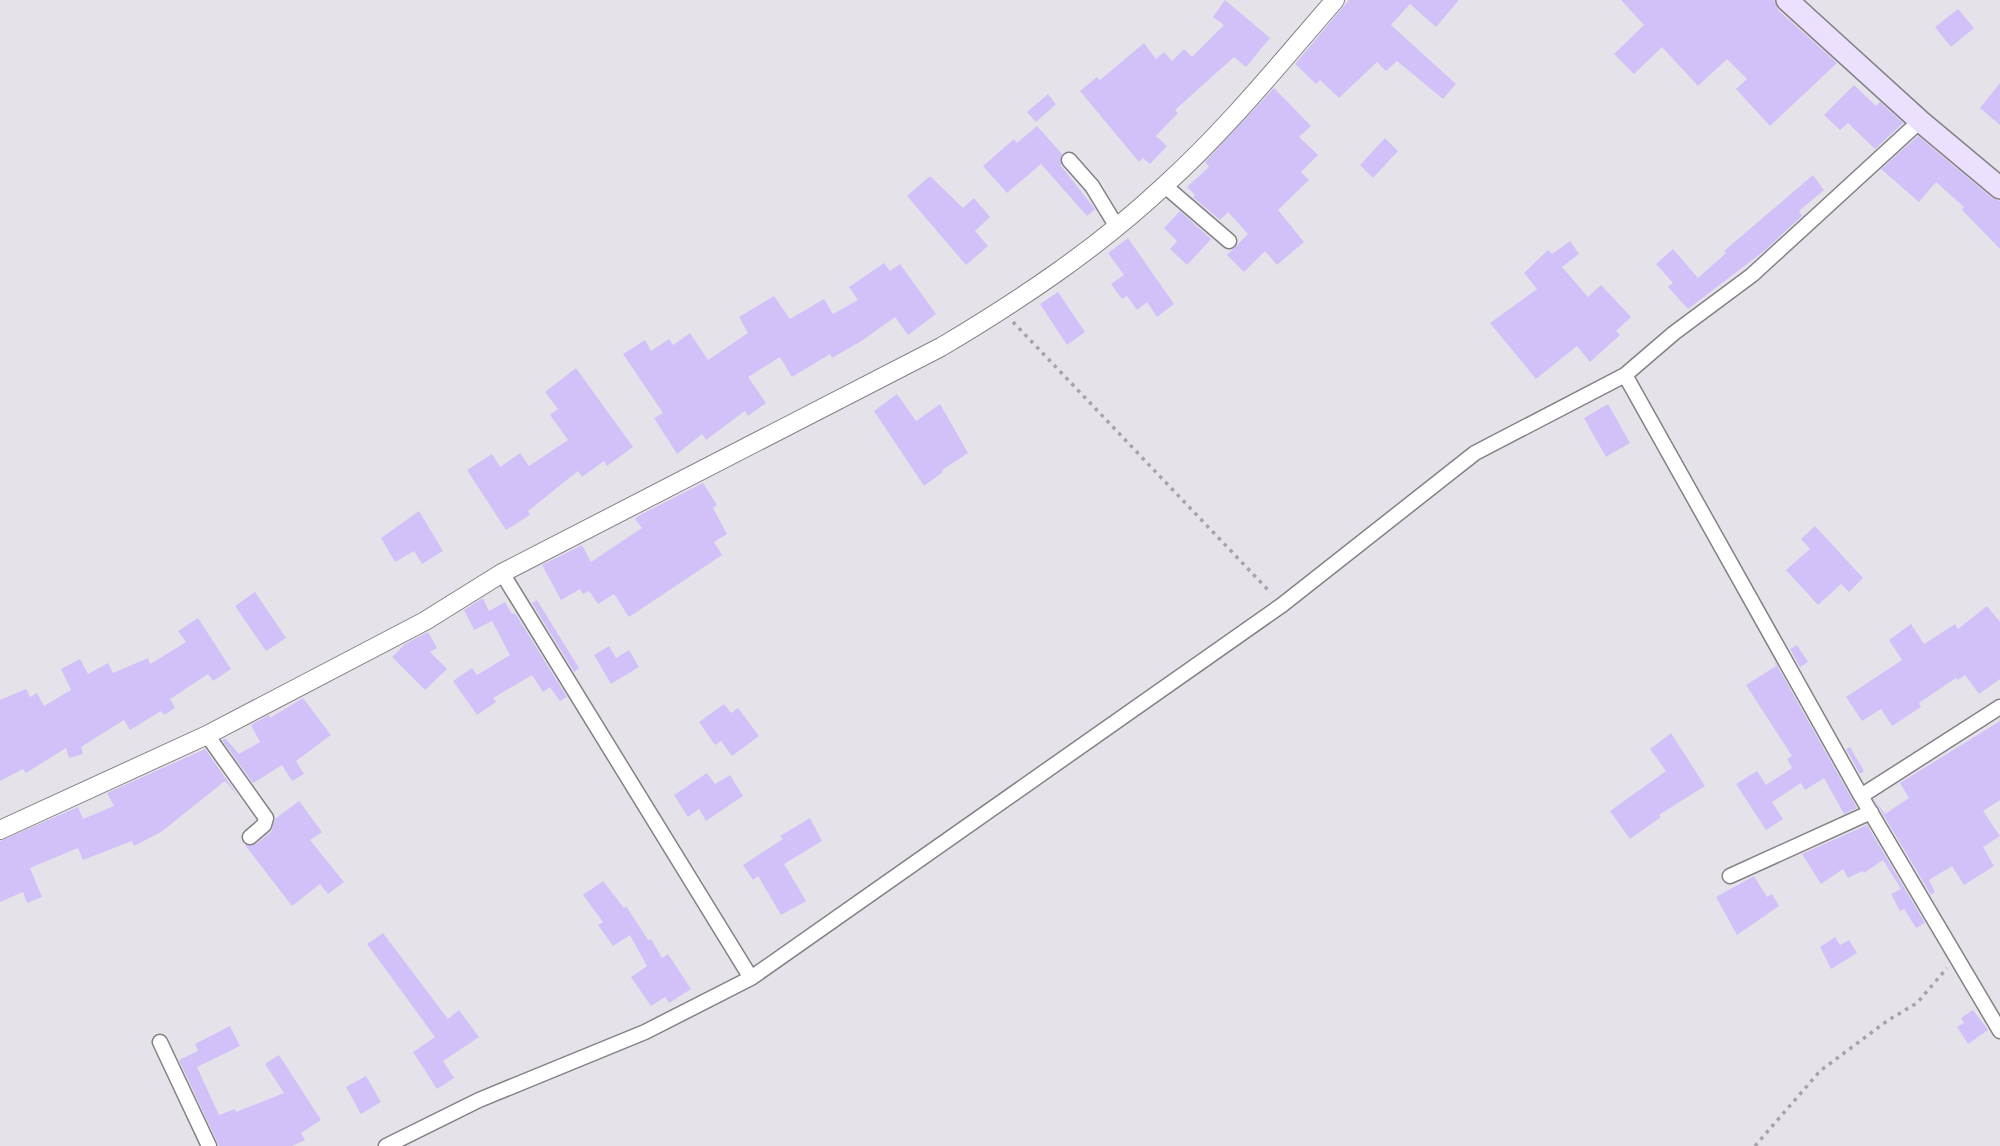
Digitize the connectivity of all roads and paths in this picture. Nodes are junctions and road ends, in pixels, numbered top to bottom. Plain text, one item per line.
1 (1335, 0) edge
2 (1787, 0) edge
3 (1920, 121) junction
4 (1069, 160) dead end
5 (1165, 186) junction
6 (2000, 188) edge
7 (1117, 227) junction
8 (1229, 242) dead end
9 (1002, 311) junction
10 (1625, 375) junction
11 (502, 573) junction
12 (1282, 605) junction
13 (2000, 707) edge
14 (207, 735) junction
15 (1861, 796) junction
16 (1871, 812) junction
17 (0, 831) edge
18 (250, 837) dead end
19 (1730, 876) dead end
20 (1957, 957) junction
21 (751, 978) junction
22 (2000, 1031) edge
23 (160, 1042) dead end
24 (209, 1146) edge
25 (386, 1146) edge
26 (1755, 1146) edge

1 - 5 street
2 - 3 main road
3 - 6 main road
3 - 10 street
4 - 7 street
5 - 7 street
5 - 8 street
7 - 9 street
9 - 11 street
9 - 12 path
10 - 12 street
10 - 15 street
11 - 14 street
11 - 21 street
12 - 21 street
13 - 15 street
14 - 17 street
14 - 18 street
15 - 16 street
16 - 19 street
16 - 20 street
20 - 22 street
20 - 26 path
21 - 25 street
23 - 24 street

